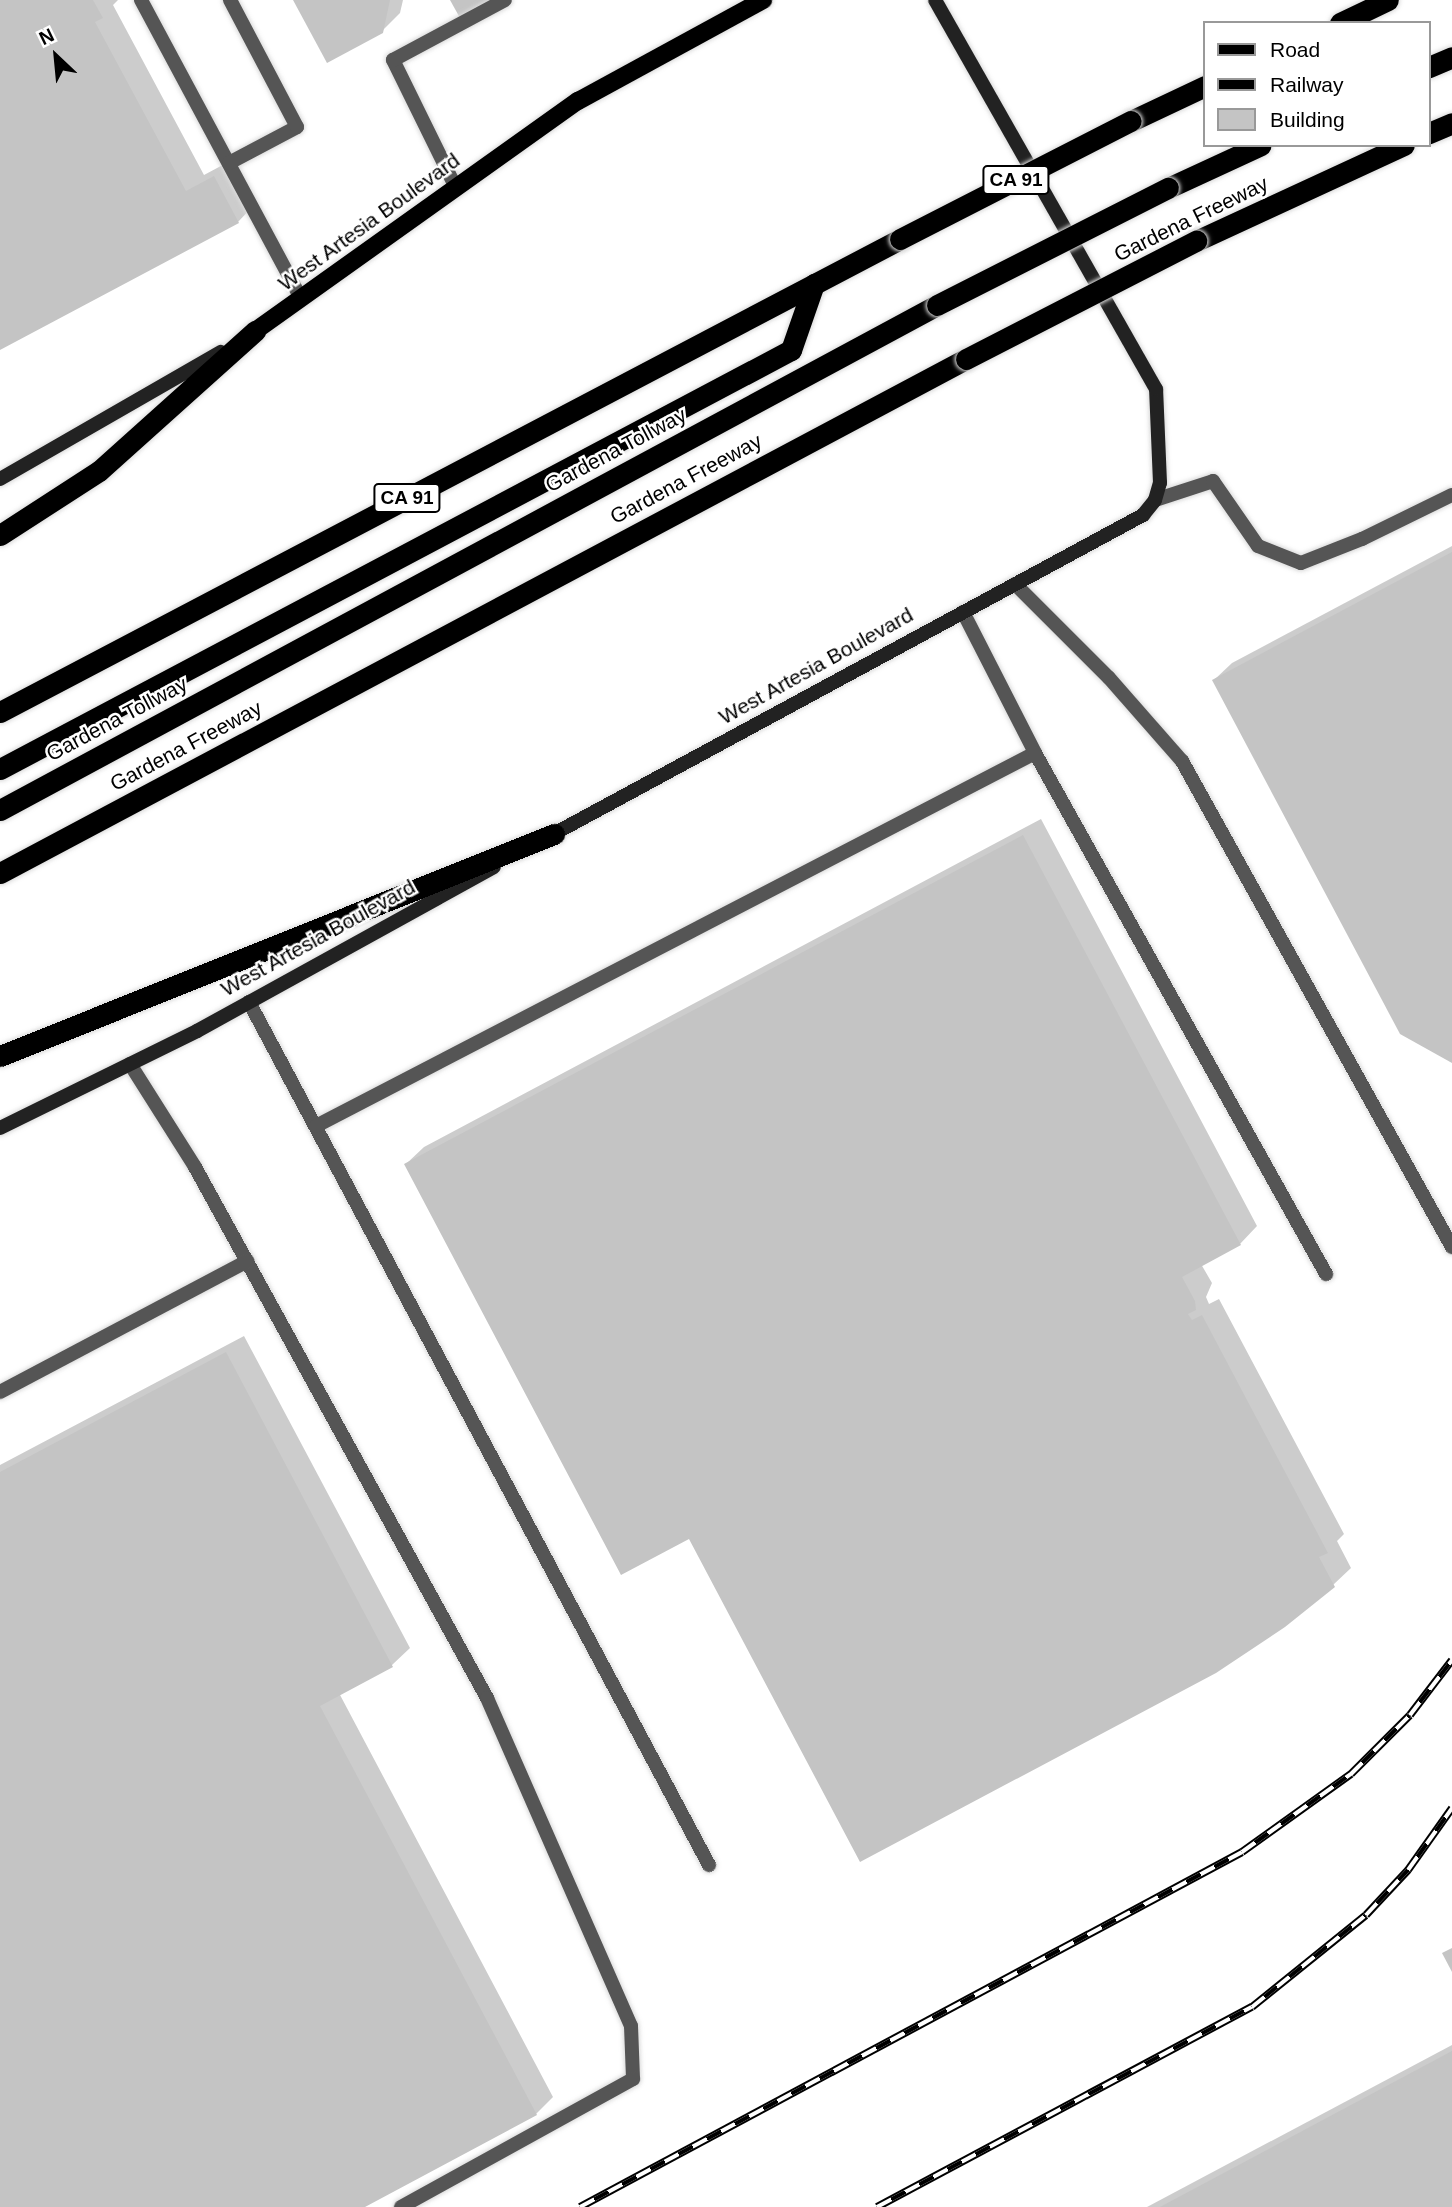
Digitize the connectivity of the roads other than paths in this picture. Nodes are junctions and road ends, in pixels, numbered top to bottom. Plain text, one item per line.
1 (141, 0) edge
2 (230, 0) edge
3 (506, 0) edge
4 (763, 0) edge
5 (935, 0) edge
6 (1388, 0) edge
7 (1344, 21) edge
8 (1452, 57) edge
9 (1431, 66) edge
10 (1204, 86) edge
11 (1452, 123) edge
12 (1431, 132) edge
13 (1257, 147) edge
14 (1400, 147) edge
15 (229, 163) junction
16 (456, 188) junction
17 (814, 284) junction
18 (301, 299) junction
19 (255, 331) junction
20 (0, 479) edge
21 (1452, 495) edge
22 (1155, 500) junction
23 (0, 535) edge
24 (1015, 584) junction
25 (963, 612) junction
26 (0, 712) edge
27 (1035, 753) junction
28 (0, 769) edge
29 (0, 810) edge
30 (554, 834) junction
31 (0, 873) edge
32 (249, 1002) junction
33 (0, 1056) edge
34 (130, 1064) junction
35 (316, 1126) junction
36 (0, 1128) edge
37 (1452, 1247) edge
38 (247, 1261) junction
39 (1326, 1274) dead end
40 (0, 1392) edge
41 (709, 1865) dead end
42 (401, 2207) edge

1 - 15 lane
2 - 15 lane
3 - 16 lane
4 - 16 main road, West Artesia Boulevard
5 - 22 main road
6 - 7 highway
8 - 9 highway
10 - 17 highway, CA 91, bridge
11 - 12 highway
13 - 29 highway, Gardena Tollway, bridge
14 - 31 highway, Gardena Freeway, bridge
15 - 18 lane
16 - 18 main road, West Artesia Boulevard
17 - 26 highway, CA 91
17 - 28 highway, Gardena Tollway
18 - 19 main road, West Artesia Boulevard
19 - 20 main road, West Artesia Boulevard
19 - 23 highway
21 - 22 lane
22 - 24 main road, West Artesia Boulevard
24 - 25 main road, West Artesia Boulevard
24 - 37 lane
25 - 27 lane
25 - 30 main road, West Artesia Boulevard
27 - 35 lane
27 - 39 lane
30 - 32 main road, West Artesia Boulevard
30 - 33 highway
32 - 34 main road, West Artesia Boulevard
32 - 35 lane
34 - 36 main road, West Artesia Boulevard
34 - 38 lane
35 - 41 lane
38 - 40 lane
38 - 42 lane

